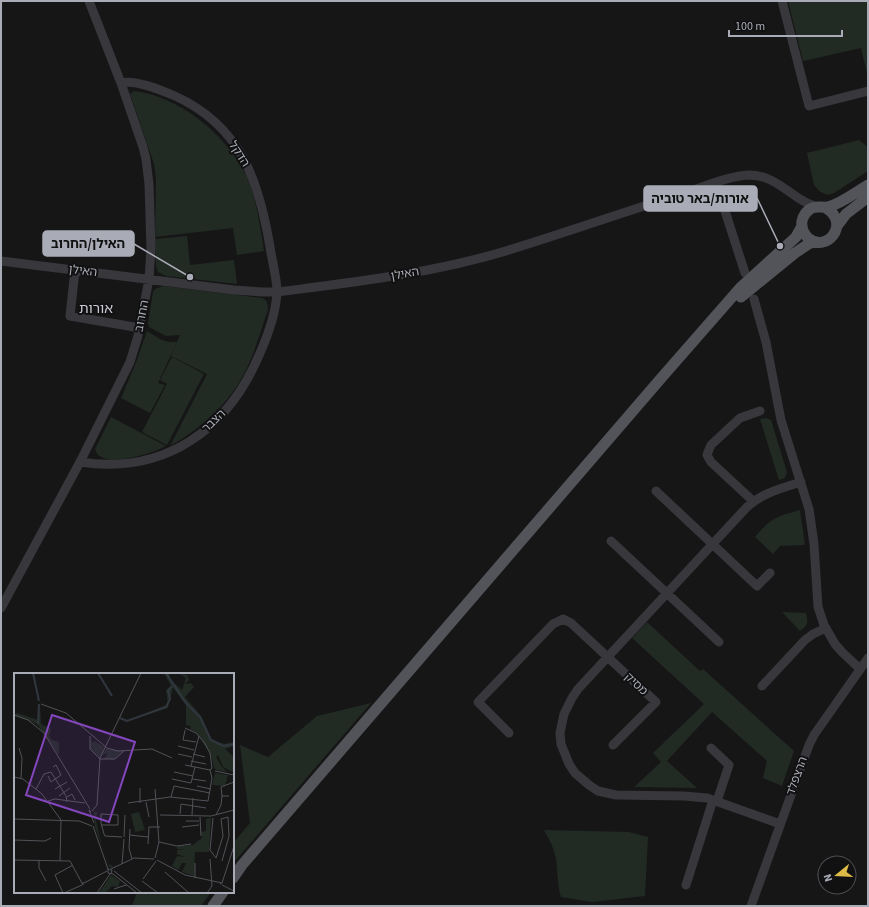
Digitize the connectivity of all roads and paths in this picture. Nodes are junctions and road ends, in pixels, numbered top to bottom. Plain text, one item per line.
1 (88, 1) edge
2 (782, 1) edge
3 (120, 83) junction
4 (868, 91) edge
5 (716, 183) junction
6 (868, 184) edge
7 (792, 194) junction
8 (868, 197) edge
9 (822, 207) junction
10 (803, 222) junction
11 (837, 226) junction
12 (817, 242) junction
13 (1, 261) edge
14 (75, 270) junction
15 (745, 273) dead end
16 (149, 279) junction
17 (277, 292) junction
18 (754, 299) dead end
19 (140, 328) junction
20 (663, 376) junction
21 (760, 411) dead end
22 (80, 462) junction
23 (801, 482) junction
24 (656, 491) dead end
25 (753, 501) junction
26 (610, 541) dead end
27 (713, 544) junction
28 (770, 573) dead end
29 (667, 594) junction
30 (1, 608) edge
31 (826, 628) junction
32 (719, 642) dead end
33 (607, 657) junction
34 (868, 658) edge
35 (860, 669) junction
36 (762, 686) dead end
37 (509, 733) dead end
38 (613, 745) dead end
39 (711, 748) dead end
40 (715, 800) junction
41 (780, 824) junction
42 (234, 877) edge
43 (686, 885) dead end
44 (222, 893) edge
45 (213, 906) edge
46 (751, 906) edge

1 - 3 street, החרוב
2 - 4 street
3 - 16 street, החרוב
3 - 17 street, הדקל
5 - 7 street, האילן
5 - 15 street
5 - 17 street, האילן
6 - 9 main road
7 - 9 street, האילן
7 - 10 street, האילן
8 - 11 main road
9 - 10 main road
9 - 11 main road
10 - 12 main road
10 - 20 main road
11 - 12 main road
12 - 20 main road
13 - 14 street, האילן
14 - 16 street, האילן
14 - 19 street
16 - 17 street, האילן
16 - 19 street, החרוב
17 - 22 street, הצבר
18 - 23 street
19 - 22 street, החרוב
20 - 42 main road
21 - 25 street
22 - 30 street, החרוב
23 - 25 street
23 - 31 street
24 - 27 street
25 - 27 street
26 - 29 street
27 - 28 street
27 - 29 street
29 - 32 street
29 - 33 street
31 - 35 street
31 - 36 street
33 - 37 street
33 - 38 street, מסיק
33 - 40 street
34 - 35 street, הרצפלד
35 - 41 street, הרצפלד
39 - 40 street
40 - 41 street
40 - 43 street
41 - 46 street, הרצפלד
44 - 45 main road

